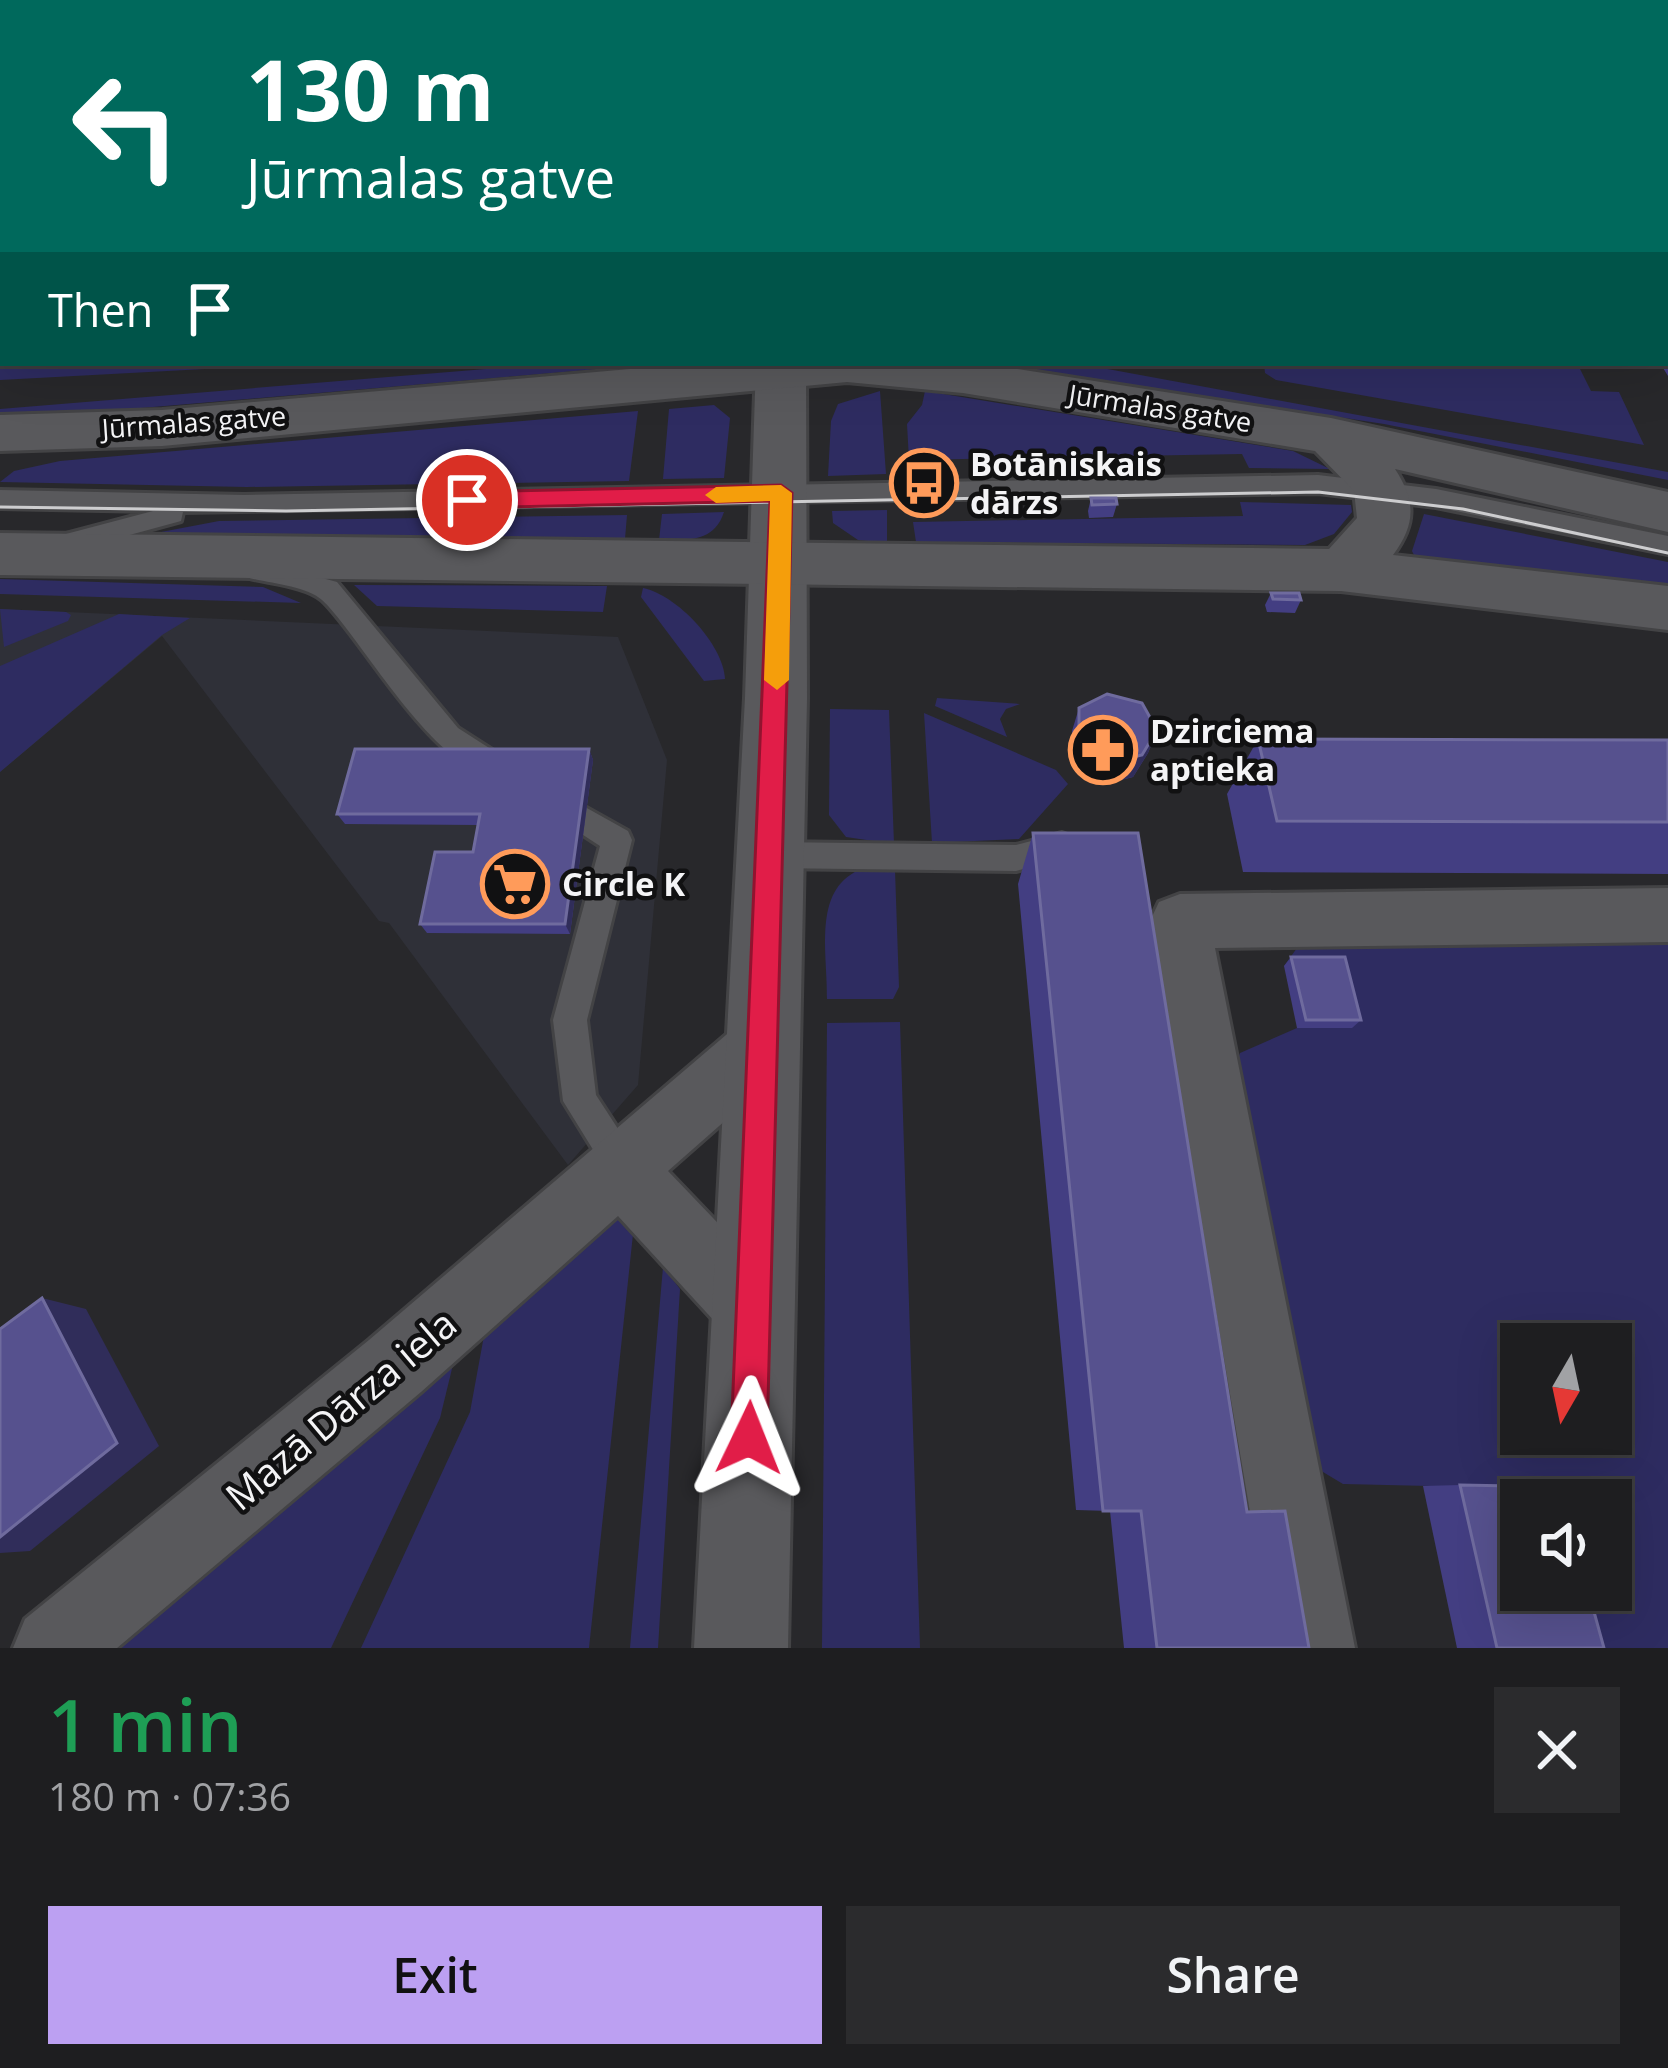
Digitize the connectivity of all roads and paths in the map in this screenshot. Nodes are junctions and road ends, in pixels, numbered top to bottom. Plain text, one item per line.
1 (781, 366) edge
2 (163, 428) junction
3 (0, 433) edge
4 (1331, 436) junction
5 (0, 458) edge
6 (1528, 481) junction
7 (1668, 489) edge
8 (1382, 490) junction
9 (781, 493) junction
10 (0, 499) edge
11 (244, 504) junction
12 (1668, 512) edge
13 (1668, 545) edge
14 (5, 554) edge
15 (216, 560) junction
16 (780, 565) junction
17 (1341, 570) junction
18 (1477, 584) junction
19 (1668, 608) edge
20 (1668, 633) edge
21 (487, 761) edge
22 (585, 820) edge
23 (1096, 837) edge
24 (770, 856) junction
25 (1668, 915) edge
26 (763, 1045) junction
27 (626, 1169) junction
28 (754, 1311) junction
29 (54, 1648) edge
30 (741, 1648) edge
31 (1315, 1648) edge

1 - 2 main road, Jūrmalas gatve
1 - 4 main road, Jūrmalas gatve
1 - 9 main road
2 - 3 main road, Jūrmalas gatve
2 - 5 main road
4 - 6 main road, Jūrmalas gatve
4 - 8 main road
6 - 7 main road
6 - 12 main road, Jūrmalas gatve
8 - 9 lane, Jūrmalas gatve
8 - 13 lane, Jūrmalas gatve
8 - 17 main road
9 - 11 lane, Jūrmalas gatve
9 - 16 main road
10 - 11 lane, Jūrmalas gatve
11 - 14 lane, Jūrmalas gatve
14 - 15 main road, Jūrmalas gatve
15 - 16 main road, Jūrmalas gatve
15 - 21 lane
16 - 17 main road, Jūrmalas gatve
16 - 24 main road
17 - 18 main road, Jūrmalas gatve
18 - 19 main road, Jūrmalas gatve
18 - 20 main road
22 - 27 lane
23 - 24 lane
24 - 26 main road
25 - 31 street
26 - 27 street, Mazā Dārza iela
26 - 28 main road
27 - 28 street
27 - 29 street, Mazā Dārza iela
28 - 30 main road

